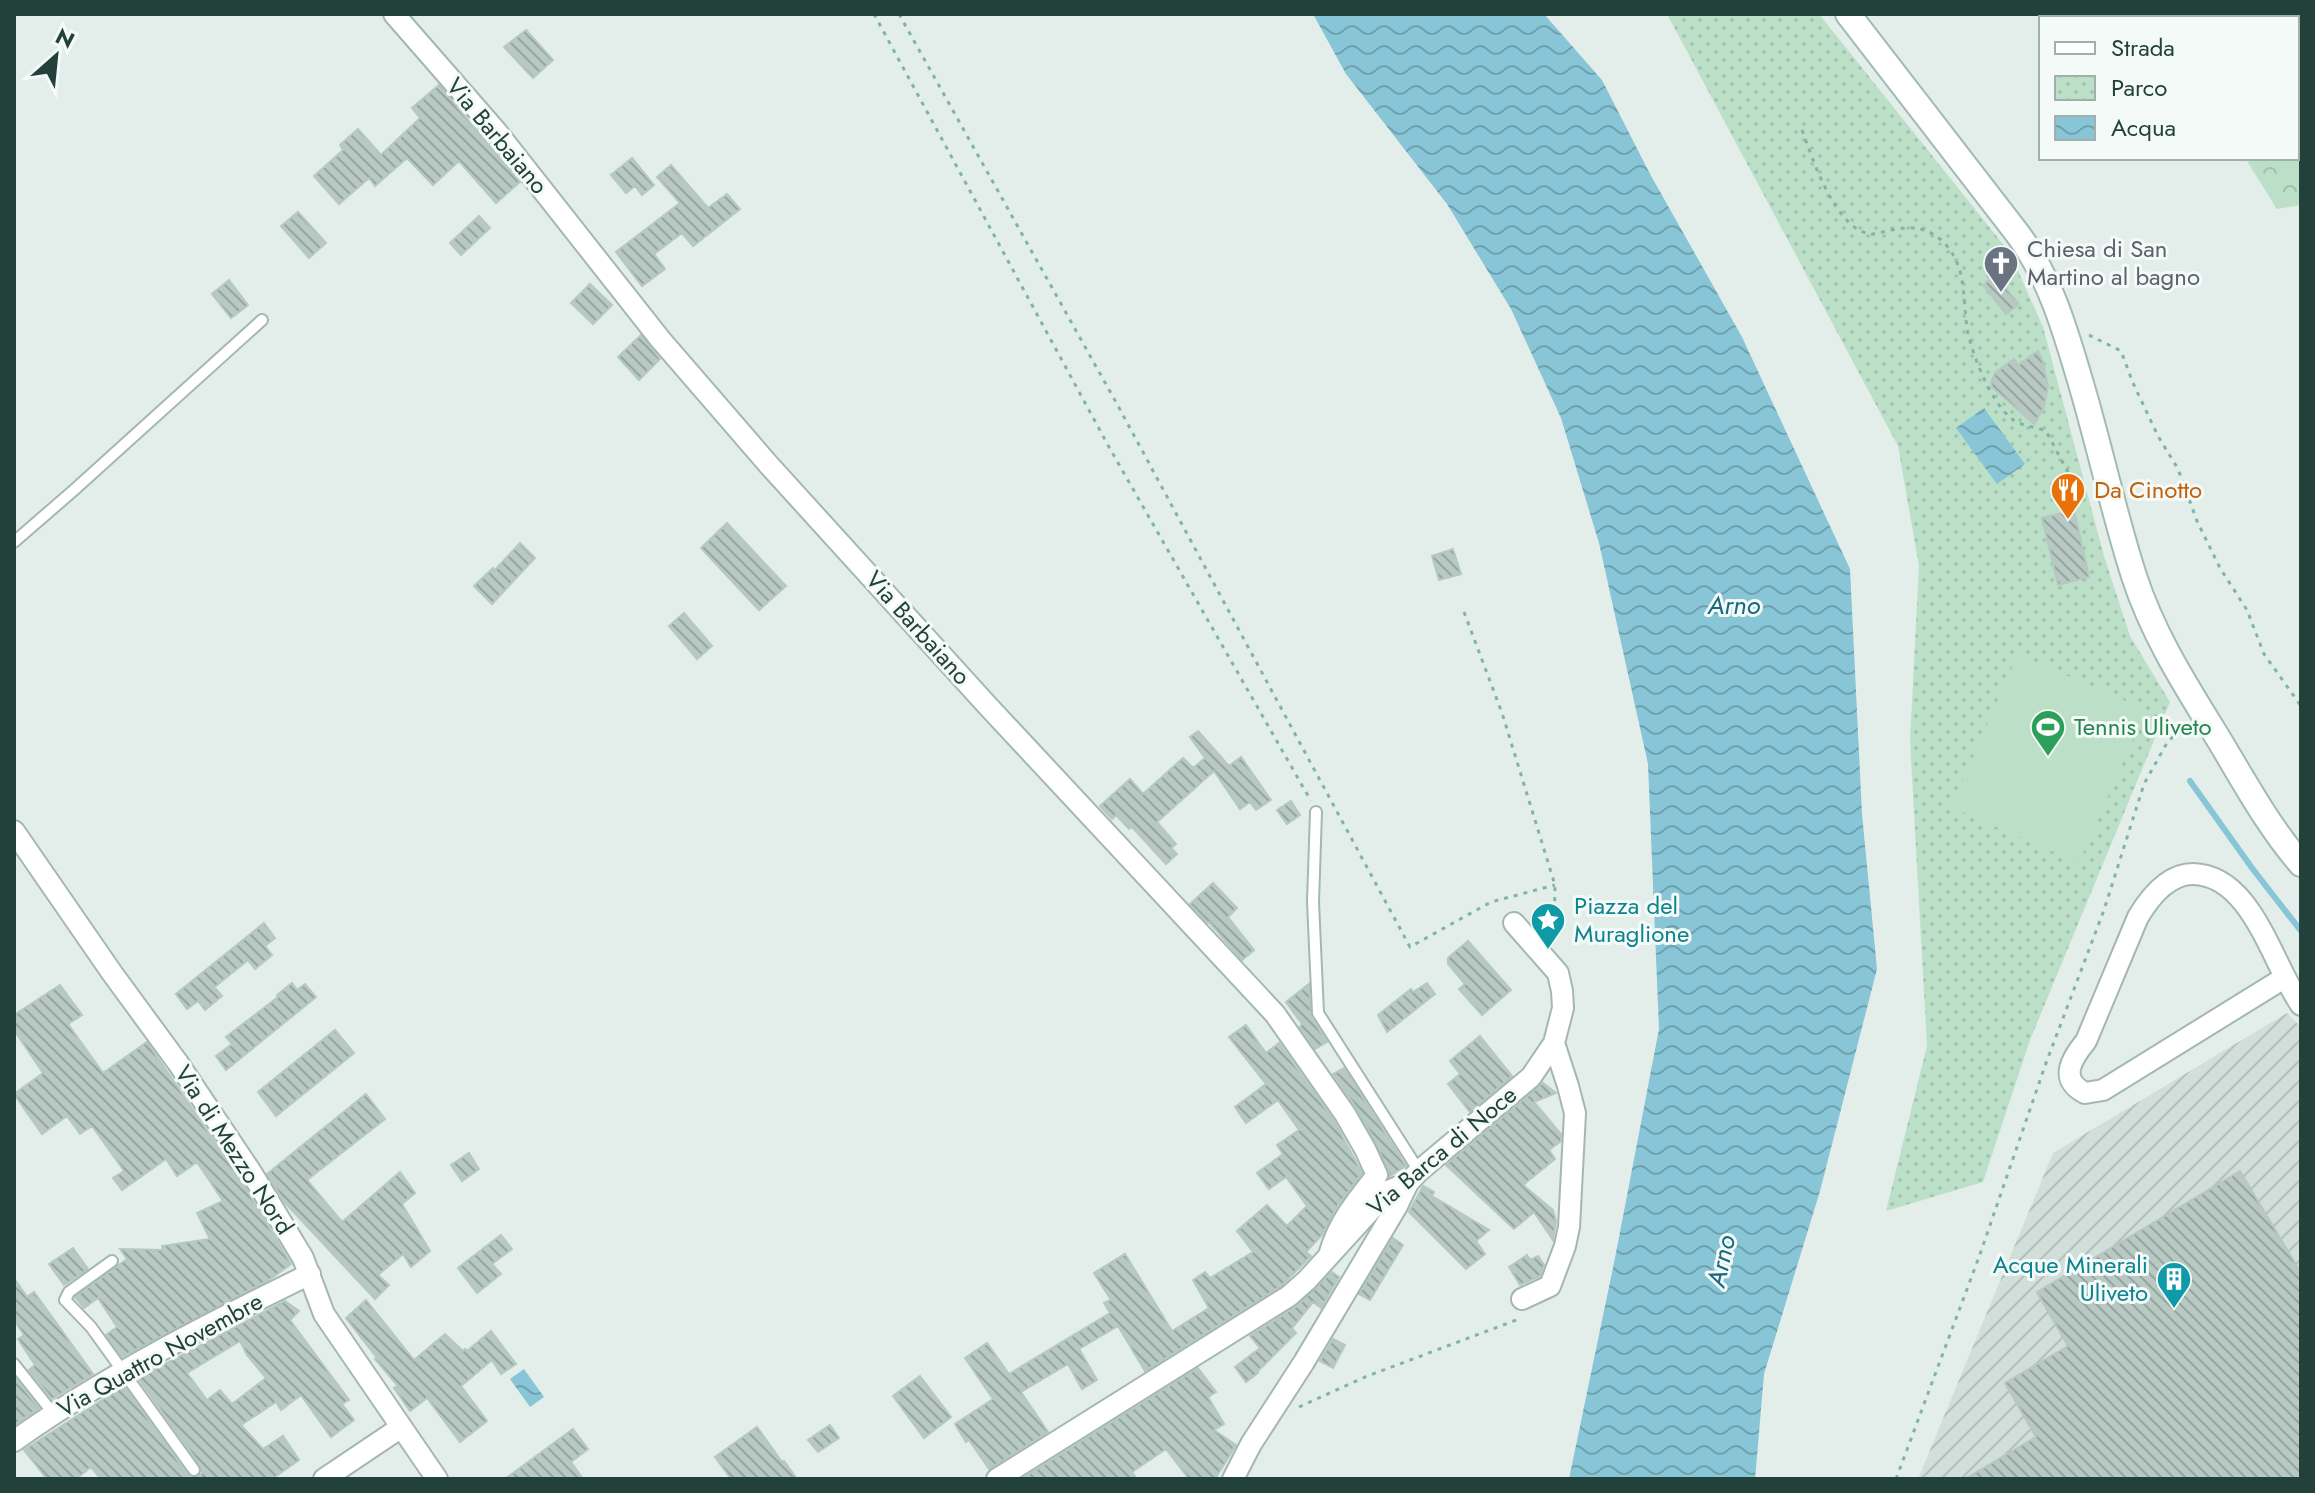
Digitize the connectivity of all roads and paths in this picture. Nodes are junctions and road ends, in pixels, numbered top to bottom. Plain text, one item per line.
1 (394, 14) edge
2 (874, 14) edge
3 (899, 14) edge
4 (1848, 14) edge
5 (1802, 130) dead end
6 (262, 320) dead end
7 (2094, 338) dead end
8 (2070, 476) dead end
9 (14, 542) edge
10 (1464, 612) dead end
11 (2301, 706) edge
12 (2185, 727) dead end
13 (1316, 812) joint
14 (14, 831) edge
15 (2301, 864) edge
16 (1555, 885) junction
17 (1514, 923) dead end
18 (1552, 964) junction
19 (2284, 978) junction
20 (2301, 1005) edge
21 (1554, 1043) junction
22 (1413, 1177) junction
23 (1330, 1252) junction
24 (112, 1261) dead end
25 (310, 1274) junction
26 (1521, 1309) joint
27 (14, 1364) edge
28 (122, 1371) junction
29 (1292, 1410) dead end
30 (53, 1413) junction
31 (400, 1428) junction
32 (14, 1441) edge
33 (194, 1470) dead end
34 (324, 1479) edge
35 (437, 1479) edge
36 (997, 1479) edge
37 (1233, 1479) edge
38 (1896, 1479) edge

1 - 23 street, Via Barbaiano
2 - 13 path
3 - 16 path
4 - 15 main road
5 - 8 path
6 - 9 lane
7 - 11 path
10 - 16 path
12 - 38 path
13 - 22 lane
14 - 25 street, Via di Mezzo Nord
16 - 18 path
17 - 18 street
18 - 21 street
19 - 19 street
19 - 20 street
21 - 22 street, Via Barca di Noce
21 - 26 street
22 - 23 street, Via Barca di Noce
22 - 37 street
23 - 36 street, Via Barca di Noce
24 - 28 lane
25 - 28 street, Via Quattro Novembre
25 - 31 street, Via di Mezzo Nord
26 - 29 path
27 - 30 lane
28 - 30 street, Via Quattro Novembre
28 - 33 lane
30 - 32 street, Via Quattro Novembre
31 - 34 street
31 - 35 street, Via di Mezzo Nord

